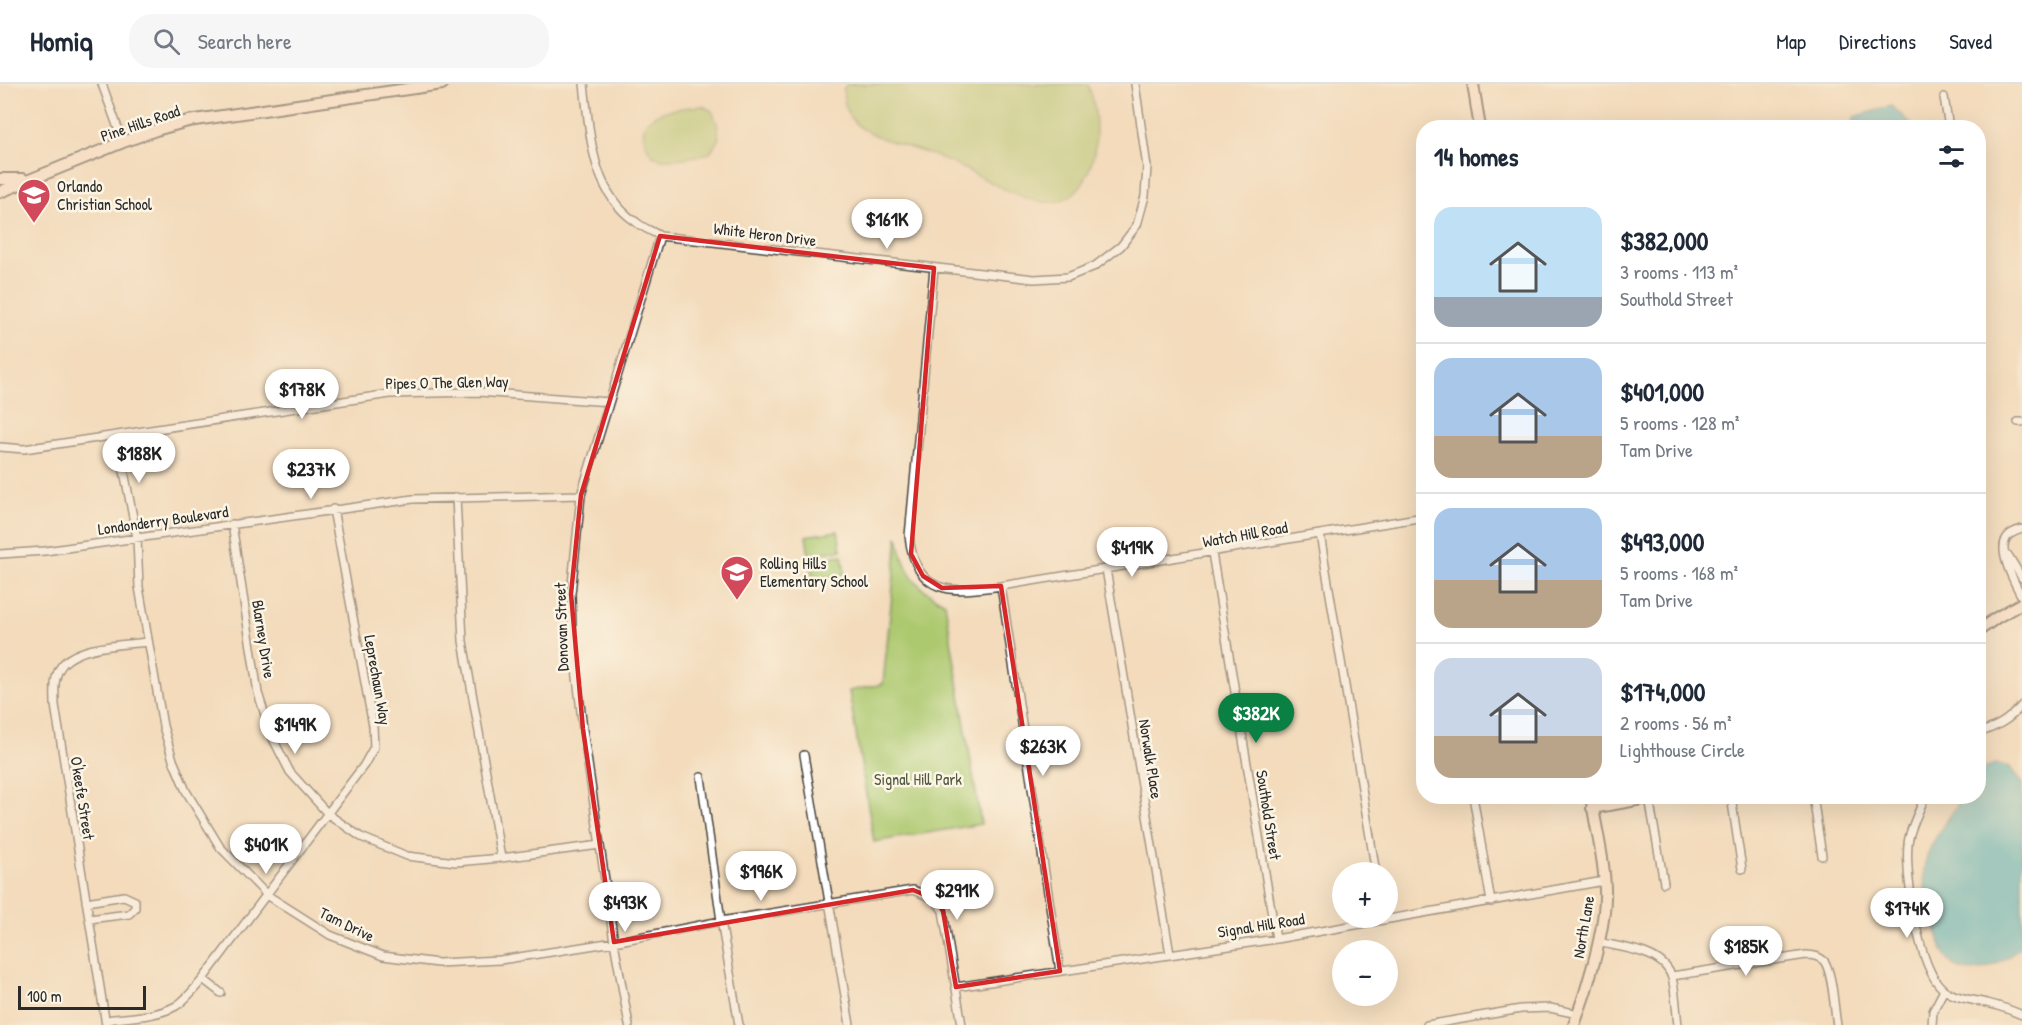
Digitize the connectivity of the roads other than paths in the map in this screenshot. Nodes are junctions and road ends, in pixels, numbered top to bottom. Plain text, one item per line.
1 (102, 84) edge
2 (437, 84) edge
3 (584, 84) edge
4 (1135, 84) edge
5 (1473, 84) edge
6 (1944, 97) dead end
7 (1479, 120) edge
8 (1948, 120) edge
9 (123, 142) junction
10 (0, 179) edge
11 (30, 179) junction
12 (0, 192) edge
13 (660, 236) junction
14 (934, 268) junction
15 (609, 402) junction
16 (117, 435) junction
17 (0, 447) edge
18 (581, 495) junction
19 (456, 497) junction
20 (333, 509) junction
21 (1416, 518) edge
22 (232, 524) junction
23 (2022, 529) edge
24 (1320, 534) junction
25 (137, 538) junction
26 (2004, 548) junction
27 (1212, 553) junction
28 (0, 554) edge
29 (1106, 569) junction
30 (2022, 579) edge
31 (1001, 586) junction
32 (2022, 597) edge
33 (2022, 603) edge
34 (1986, 625) edge
35 (148, 642) junction
36 (2022, 705) edge
37 (1986, 731) edge
38 (804, 755) dead end
39 (701, 777) dead end
40 (1474, 804) edge
41 (1592, 804) edge
42 (1655, 804) edge
43 (1732, 804) edge
44 (1814, 804) edge
45 (1922, 804) edge
46 (328, 814) junction
47 (600, 845) junction
48 (1822, 856) dead end
49 (501, 858) junction
50 (1374, 862) edge
51 (1742, 869) dead end
52 (1605, 881) junction
53 (1664, 883) dead end
54 (267, 895) junction
55 (86, 902) junction
56 (1491, 902) junction
57 (830, 903) junction
58 (1398, 917) edge
59 (89, 919) junction
60 (721, 921) junction
61 (1334, 928) edge
62 (1275, 939) junction
63 (614, 942) junction
64 (1598, 942) junction
65 (1170, 954) junction
66 (1060, 971) junction
67 (1672, 976) junction
68 (202, 979) junction
69 (956, 987) junction
70 (1944, 990) junction
71 (221, 993) dead end
72 (2022, 1015) edge
73 (1576, 1020) edge
74 (106, 1022) edge
75 (629, 1025) edge
76 (740, 1025) edge
77 (850, 1025) edge
78 (962, 1025) edge
79 (1427, 1025) edge
80 (1678, 1025) edge
81 (1837, 1025) edge
82 (1932, 1025) edge

1 - 9 street
2 - 9 main road, Pine Hills Road
3 - 13 street, White Heron Drive
4 - 14 street, White Heron Drive
5 - 7 main road
6 - 8 street
9 - 11 main road, Pine Hills Road
10 - 11 main road, Pine Hills Road
11 - 12 main road, Pine Hills Road
13 - 14 street, White Heron Drive
13 - 15 street, Donovan Street
14 - 31 street, Watch Hill Road
15 - 16 street, Pipes O The Glen Way
15 - 18 street, Donovan Street
16 - 17 street, Pipes O The Glen Way
16 - 25 street, Tam Drive
18 - 19 street, Londonderry Boulevard
18 - 47 street, Donovan Street
19 - 20 street, Londonderry Boulevard
19 - 49 street
20 - 22 street, Londonderry Boulevard
20 - 46 street, Leprechaun Way
21 - 24 street, Watch Hill Road
22 - 25 street, Londonderry Boulevard
22 - 46 street, Blarney Drive
23 - 26 street
24 - 27 street, Watch Hill Road
24 - 50 street
25 - 28 street, Londonderry Boulevard
25 - 35 street, Tam Drive
26 - 30 street
26 - 32 street
27 - 29 street, Watch Hill Road
27 - 62 street, Southold Street
29 - 31 street, Watch Hill Road
29 - 65 street, Norwalk Place
31 - 66 street
33 - 34 main road
35 - 54 street, Tam Drive
35 - 55 street, O'keefe Street
36 - 37 street
38 - 57 street
39 - 60 street
40 - 56 street
41 - 52 main road, North Lane
42 - 53 street
43 - 51 street
44 - 48 street
45 - 70 street
46 - 49 street, Blarney Drive
46 - 54 street, Leprechaun Way
47 - 49 street, Blarney Drive
47 - 63 street, Donovan Street
52 - 56 street, Signal Hill Road
52 - 64 main road, North Lane
54 - 63 street, Tam Drive
54 - 68 street, Leprechaun Way
55 - 59 street, O'keefe Street
55 - 59 street
56 - 58 street, Signal Hill Road
57 - 60 street, Tam Drive
57 - 69 street, Tam Drive
57 - 77 street
59 - 74 street, O'keefe Street
60 - 63 street, Tam Drive
60 - 76 street
61 - 62 street, Signal Hill Road
62 - 65 street, Signal Hill Road
63 - 75 street, Donovan Street
64 - 67 street
64 - 73 main road, North Lane
65 - 66 street, Signal Hill Road
66 - 69 street, Signal Hill Road
67 - 80 street
67 - 81 street
68 - 71 street
68 - 74 street, Leprechaun Way
69 - 78 street
70 - 72 street
70 - 82 street
73 - 79 street

